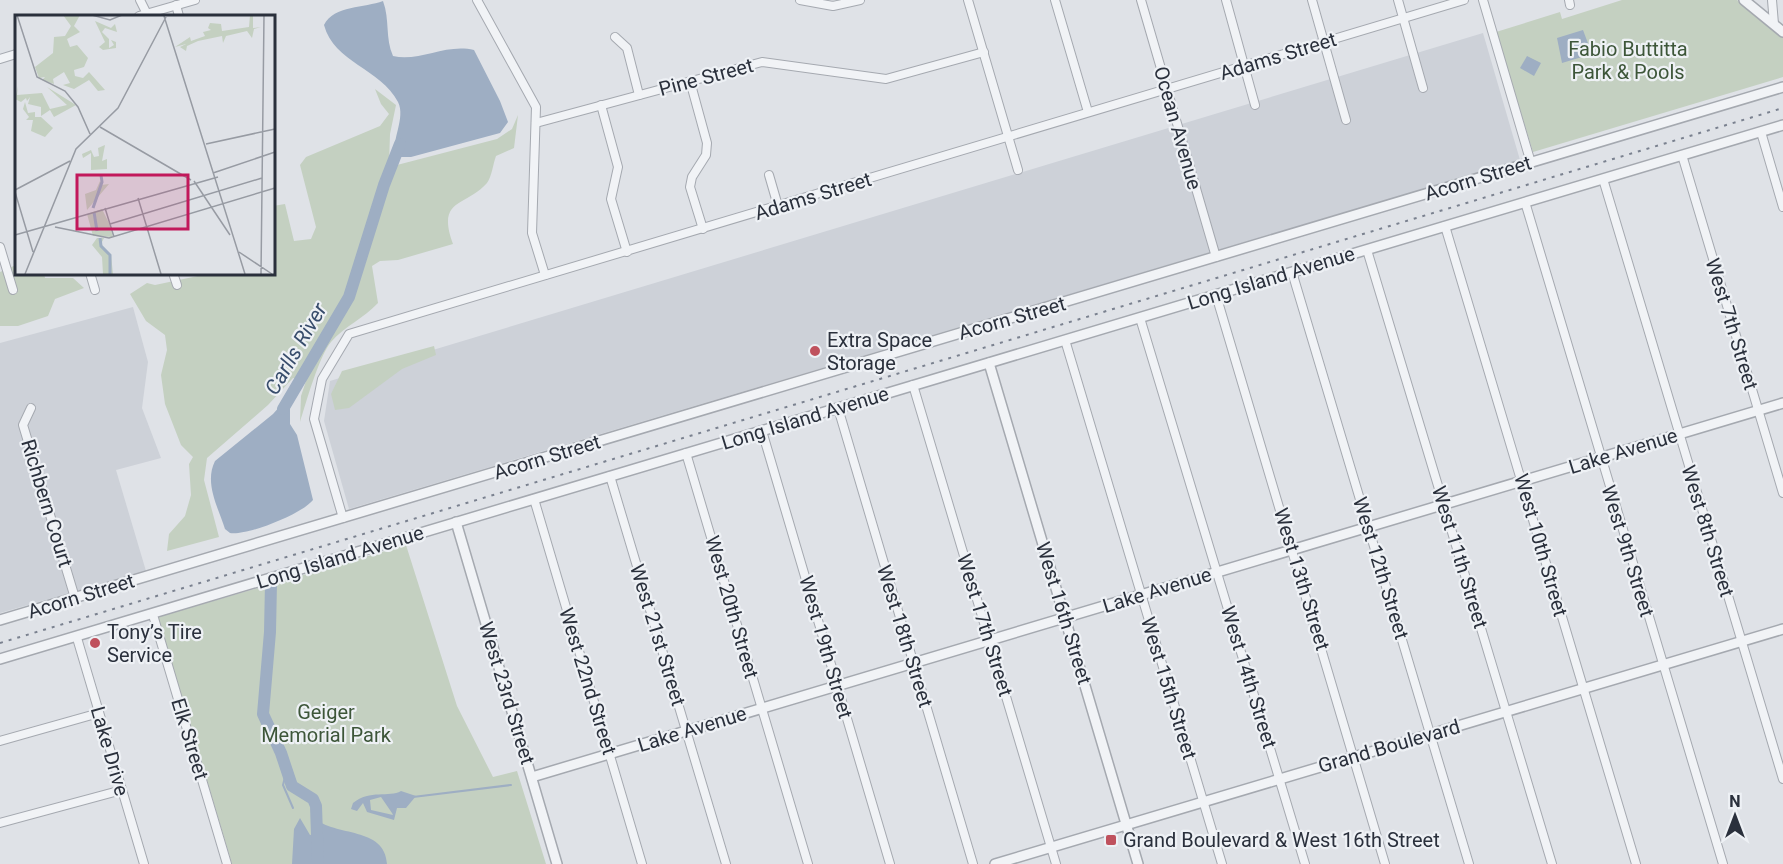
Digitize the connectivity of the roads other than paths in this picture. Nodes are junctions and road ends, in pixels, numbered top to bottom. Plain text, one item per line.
1 (140, 0) edge
2 (195, 0) edge
3 (477, 0) edge
4 (800, 0) edge
5 (860, 0) edge
6 (968, 0) edge
7 (1055, 0) edge
8 (1141, 0) edge
9 (1226, 0) edge
10 (1312, 0) edge
11 (1398, 0) edge
12 (1464, 0) edge
13 (1483, 0) edge
14 (1744, 0) edge
15 (1772, 0) edge
16 (176, 6) junction
17 (143, 15) edge
18 (179, 15) edge
19 (1404, 18) junction
20 (1774, 24) junction
21 (1783, 32) edge
22 (615, 37) dead end
23 (1324, 42) junction
24 (984, 52) junction
25 (15, 54) edge
26 (0, 59) edge
27 (1246, 66) junction
28 (690, 81) junction
29 (1783, 87) edge
30 (1423, 88) dead end
31 (1166, 89) junction
32 (639, 95) junction
33 (601, 105) junction
34 (1255, 105) dead end
35 (1088, 112) junction
36 (1346, 120) dead end
37 (536, 123) junction
38 (1783, 125) edge
39 (1761, 132) junction
40 (1008, 137) junction
41 (1682, 155) junction
42 (1531, 163) junction
43 (1018, 170) dead end
44 (769, 175) dead end
45 (1603, 179) junction
46 (1525, 202) junction
47 (778, 206) junction
48 (1783, 207) edge
49 (1445, 226) junction
50 (703, 229) junction
51 (0, 247) edge
52 (1367, 250) junction
53 (627, 252) junction
54 (1216, 256) junction
55 (1292, 272) junction
56 (90, 274) edge
57 (173, 274) edge
58 (545, 275) junction
59 (177, 285) dead end
60 (13, 290) dead end
61 (95, 290) dead end
62 (1216, 295) junction
63 (1140, 318) junction
64 (1065, 340) junction
65 (989, 363) junction
66 (913, 385) junction
67 (1783, 403) edge
68 (31, 408) dead end
69 (838, 408) junction
70 (1758, 411) junction
71 (762, 430) junction
72 (1679, 433) junction
73 (686, 453) junction
74 (1600, 458) junction
75 (610, 476) junction
76 (1522, 482) junction
77 (1783, 493) edge
78 (534, 499) junction
79 (1444, 504) junction
80 (343, 518) junction
81 (456, 522) junction
82 (1369, 527) junction
83 (1293, 549) junction
84 (1217, 572) junction
85 (1141, 596) junction
86 (75, 598) junction
87 (153, 615) junction
88 (1065, 618) junction
89 (0, 621) edge
90 (1783, 629) edge
91 (77, 638) junction
92 (989, 640) junction
93 (1742, 642) junction
94 (0, 659) edge
95 (913, 662) junction
96 (1663, 665) junction
97 (838, 685) junction
98 (1584, 687) junction
99 (762, 708) junction
100 (1507, 711) junction
101 (99, 713) junction
102 (687, 731) junction
103 (1430, 734) junction
104 (0, 741) edge
105 (609, 753) junction
106 (1354, 757) junction
107 (532, 777) junction
108 (1279, 778) junction
109 (1783, 779) edge
110 (122, 790) junction
111 (1203, 802) junction
112 (0, 823) edge
113 (1127, 825) junction
114 (1051, 847) junction
115 (144, 864) edge
116 (227, 864) edge
117 (557, 864) edge
118 (642, 864) edge
119 (726, 864) edge
120 (808, 864) edge
121 (890, 864) edge
122 (973, 864) edge
123 (995, 864) edge
124 (1056, 864) edge
125 (1138, 864) edge
126 (1222, 864) edge
127 (1305, 864) edge
128 (1385, 864) edge
129 (1469, 864) edge
130 (1552, 864) edge
131 (1636, 864) edge
132 (1723, 864) edge

1 - 17 street
2 - 16 street
3 - 37 street
4 - 5 street
6 - 24 street
7 - 35 street
8 - 31 street, Ocean Avenue
9 - 27 street
10 - 23 street
11 - 19 street
12 - 19 street, Adams Street
13 - 42 street
14 - 20 street
15 - 20 street
16 - 17 street
16 - 18 street
19 - 23 street, Adams Street
19 - 30 street
20 - 21 street
22 - 32 street
23 - 27 street, Adams Street
23 - 36 street
24 - 28 street, Pine Street
24 - 40 street
25 - 26 street
27 - 31 street, Adams Street
27 - 34 street
28 - 32 street, Pine Street
28 - 50 street
29 - 42 street, Acorn Street
31 - 35 street, Adams Street
31 - 54 street, Ocean Avenue
32 - 33 street, Pine Street
33 - 37 street, Pine Street
33 - 53 street
35 - 40 street, Adams Street
37 - 58 street
38 - 39 street, Long Island Avenue
39 - 41 street, Long Island Avenue
39 - 48 street
40 - 43 street
40 - 47 street, Adams Street
41 - 45 street, Long Island Avenue
41 - 70 street, West 7th Street
42 - 54 street, Acorn Street
44 - 47 street
45 - 46 street, Long Island Avenue
45 - 72 street, West 8th Street
46 - 49 street, Long Island Avenue
46 - 74 street, West 9th Street
47 - 50 street, Adams Street
49 - 52 street, Long Island Avenue
49 - 76 street, West 10th Street
50 - 53 street, Adams Street
51 - 60 street
52 - 55 street, Long Island Avenue
52 - 79 street, West 11th Street
53 - 58 street, Adams Street
54 - 80 street, Acorn Street
55 - 62 street, Long Island Avenue
55 - 82 street, West 12th Street
56 - 61 street
57 - 59 street
58 - 80 street, Adams Street
62 - 63 street, Long Island Avenue
62 - 83 street, West 13th Street
63 - 64 street, Long Island Avenue
63 - 84 street, West 14th Street
64 - 65 street, Long Island Avenue
64 - 85 street, West 15th Street
65 - 66 street, Long Island Avenue
65 - 88 street, West 16th Street
66 - 69 street, Long Island Avenue
66 - 92 street, West 17th Street
67 - 70 street, Lake Avenue
68 - 86 street, Richbern Court
69 - 71 street, Long Island Avenue
69 - 95 street, West 18th Street
70 - 72 street, Lake Avenue
70 - 77 street, West 7th Street
71 - 73 street, Long Island Avenue
71 - 97 street, West 19th Street
72 - 74 street, Lake Avenue
72 - 93 street, West 8th Street
73 - 75 street, Long Island Avenue
73 - 99 street, West 20th Street
74 - 76 street, Lake Avenue
74 - 96 street, West 9th Street
75 - 78 street, Long Island Avenue
75 - 102 street, West 21st Street
76 - 79 street, Lake Avenue
76 - 98 street, West 10th Street
78 - 81 street, Long Island Avenue
78 - 105 street, West 22nd Street
79 - 82 street, Lake Avenue
79 - 100 street, West 11th Street
80 - 86 street, Acorn Street
81 - 87 street, Long Island Avenue
81 - 107 street, West 23rd Street
82 - 83 street, Lake Avenue
82 - 103 street, West 12th Street
83 - 84 street, Lake Avenue
83 - 106 street, West 13th Street
84 - 85 street, Lake Avenue
84 - 108 street, West 14th Street
85 - 88 street, Lake Avenue
85 - 111 street, West 15th Street
86 - 89 street, Acorn Street
87 - 91 street, Long Island Avenue
87 - 116 street, Elk Street
88 - 92 street, Lake Avenue
88 - 113 street, West 16th Street
90 - 93 street, Grand Boulevard
91 - 94 street, Long Island Avenue
91 - 101 street, Lake Drive
92 - 95 street, Lake Avenue
92 - 114 street, West 17th Street
93 - 96 street, Grand Boulevard
93 - 109 street, West 8th Street
95 - 97 street, Lake Avenue
95 - 122 street, West 18th Street
96 - 98 street, Grand Boulevard
96 - 132 street, West 9th Street
97 - 99 street, Lake Avenue
97 - 121 street, West 19th Street
98 - 100 street, Grand Boulevard
98 - 131 street, West 10th Street
99 - 102 street, Lake Avenue
99 - 120 street, West 20th Street
100 - 103 street, Grand Boulevard
100 - 130 street, West 11th Street
101 - 104 street
101 - 110 street, Lake Drive
102 - 105 street, Lake Avenue
102 - 119 street, West 21st Street
103 - 106 street, Grand Boulevard
103 - 129 street, West 12th Street
105 - 107 street, Lake Avenue
105 - 118 street, West 22nd Street
106 - 108 street, Grand Boulevard
106 - 128 street, West 13th Street
107 - 117 street, West 23rd Street
108 - 111 street, Grand Boulevard
108 - 127 street, West 14th Street
110 - 112 street
110 - 115 street, Lake Drive
111 - 113 street, Grand Boulevard
111 - 126 street, West 15th Street
113 - 114 street, Grand Boulevard
113 - 125 street, West 16th Street
114 - 123 street, Grand Boulevard
114 - 124 street, West 17th Street

